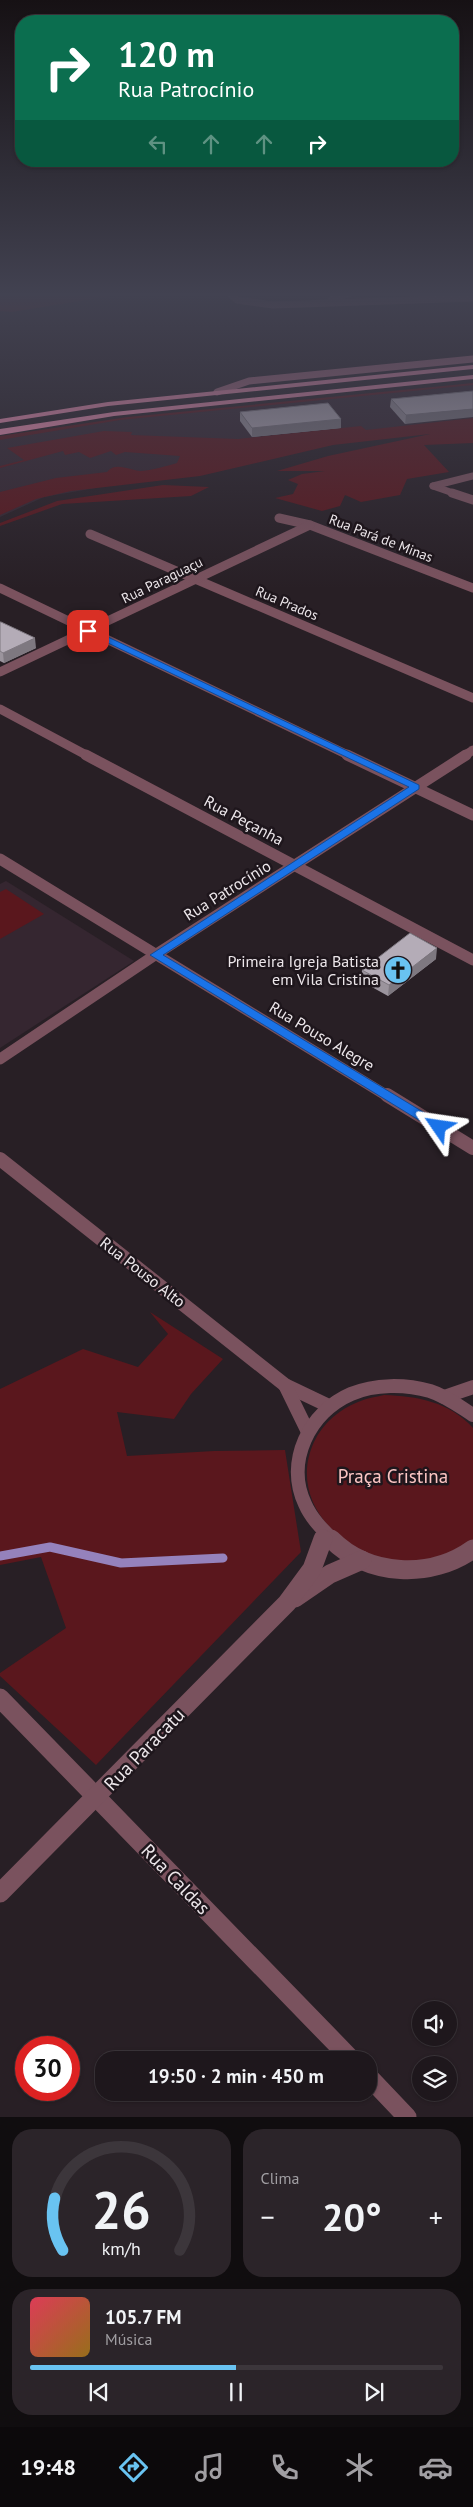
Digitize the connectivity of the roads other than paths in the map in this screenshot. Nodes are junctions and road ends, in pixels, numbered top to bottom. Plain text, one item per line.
1 (221, 391) edge
2 (229, 391) edge
3 (339, 391) edge
4 (217, 392) junction
5 (0, 421) edge
6 (0, 432) edge
7 (473, 476) edge
8 (473, 500) edge
9 (278, 518) dead end
10 (310, 525) junction
11 (90, 534) dead end
12 (196, 578) junction
13 (0, 588) edge
14 (473, 588) edge
15 (88, 631) junction
16 (0, 672) edge
17 (473, 698) edge
18 (0, 709) edge
19 (473, 750) edge
20 (416, 787) junction
21 (473, 815) edge
22 (0, 859) edge
23 (296, 866) junction
24 (155, 955) junction
25 (473, 960) edge
26 (0, 1059) edge
27 (473, 1148) edge
28 (0, 1159) edge
29 (285, 1385) junction
30 (473, 1387) edge
31 (444, 1396) junction
32 (329, 1406) junction
33 (473, 1415) edge
34 (308, 1432) junction
35 (325, 1536) junction
36 (470, 1555) edge
37 (362, 1560) junction
38 (287, 1603) junction
39 (0, 1698) edge
40 (97, 1797) junction
41 (0, 1893) edge
42 (343, 2051) edge
43 (377, 2085) edge
44 (408, 2117) edge

1 - 4 street
2 - 4 highway
3 - 6 highway
4 - 5 highway
7 - 8 street
9 - 10 street, Rua Pará de Minas
10 - 12 street, Rua Paraguaçu
10 - 14 street, Rua Pará de Minas
11 - 12 street, Rua Prados
12 - 15 street, Rua Paraguaçu
12 - 17 street, Rua Prados
13 - 15 street
15 - 16 street, Rua Paraguaçu
15 - 20 street
18 - 23 street, Rua Peçanha
19 - 20 street, Rua Patrocínio
20 - 21 street
20 - 23 street, Rua Patrocínio
22 - 24 street, Rua Pouso Alegre
23 - 24 street, Rua Patrocínio
23 - 25 street, Rua Peçanha
24 - 26 street, Rua Patrocínio
24 - 27 street, Rua Pouso Alegre
28 - 29 street, Rua Pouso Alto
29 - 32 street, Rua Pouso Alto
29 - 34 street, Rua Pouso Alto
30 - 31 street
31 - 32 street
31 - 33 street
32 - 34 street
34 - 35 street
35 - 37 street
35 - 38 street, Rua Paracatu
36 - 37 street
37 - 38 street, Rua Paracatu
38 - 40 street, Rua Paracatu
39 - 40 street, Rua Caldas
40 - 41 street, Rua Paracatu
40 - 42 street, Rua Caldas
43 - 44 street

